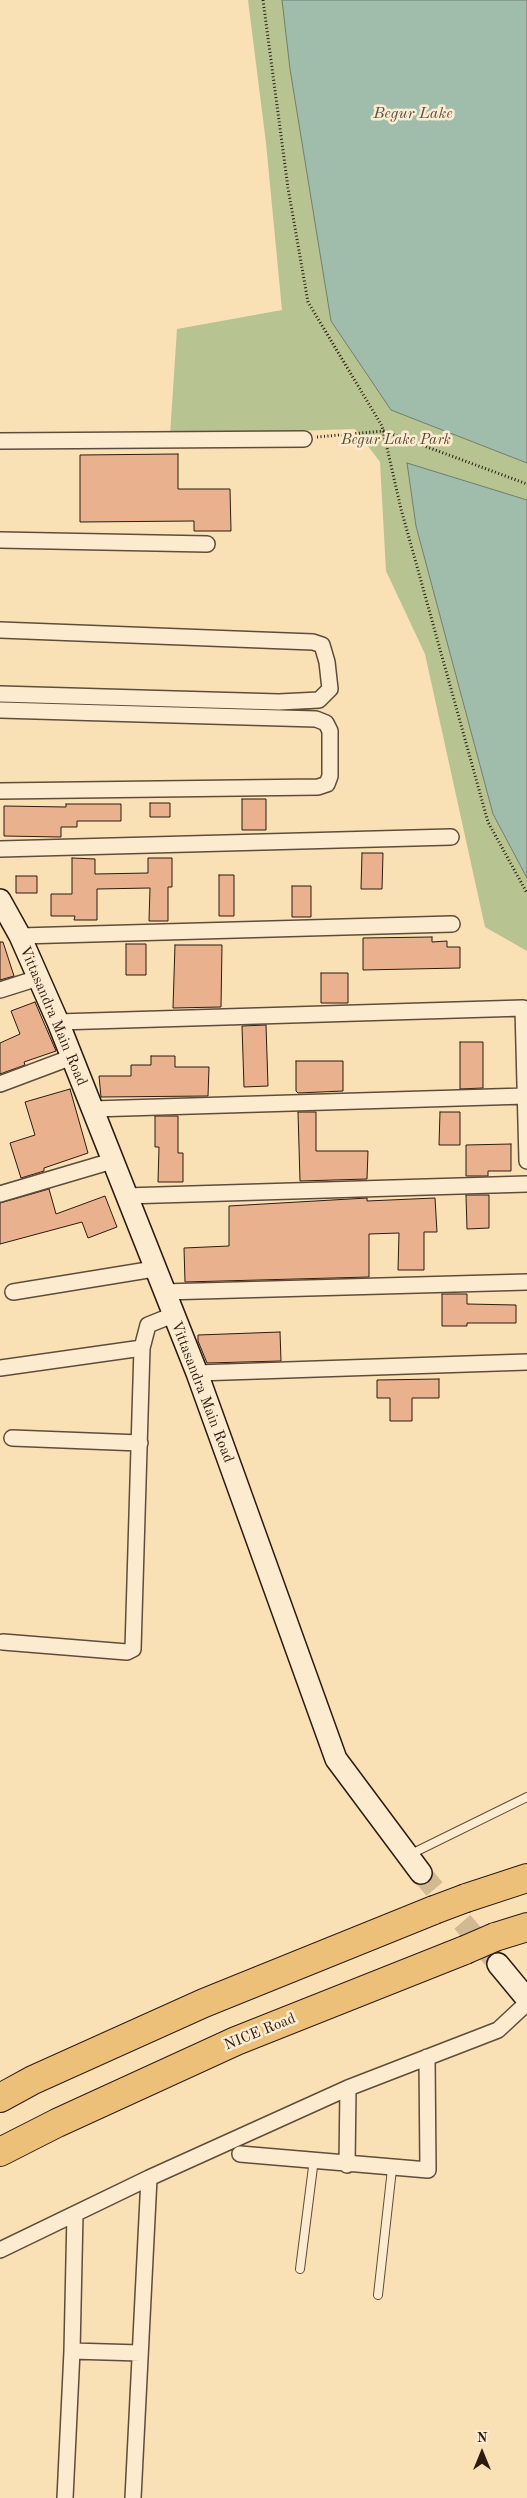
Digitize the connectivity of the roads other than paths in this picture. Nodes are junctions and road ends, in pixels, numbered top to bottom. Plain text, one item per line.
1 (304, 439) road end
2 (0, 441) edge
3 (0, 540) edge
4 (207, 544) dead end
5 (0, 630) edge
6 (0, 694) edge
7 (0, 710) edge
8 (0, 791) edge
9 (451, 837) dead end
10 (0, 849) edge
11 (2, 906) edge
12 (452, 924) dead end
13 (20, 936) junction
14 (38, 978) junction
15 (0, 990) edge
16 (58, 1022) junction
17 (72, 1057) junction
18 (0, 1084) edge
19 (525, 1096) junction
20 (92, 1109) junction
21 (112, 1161) junction
22 (527, 1161) edge
23 (527, 1184) edge
24 (0, 1194) edge
25 (125, 1196) junction
26 (154, 1269) junction
27 (527, 1282) edge
28 (13, 1292) dead end
29 (163, 1292) junction
30 (173, 1315) junction
31 (142, 1348) junction
32 (527, 1362) edge
33 (0, 1368) edge
34 (197, 1373) junction
35 (12, 1438) dead end
36 (140, 1443) junction
37 (3, 1642) dead end
38 (527, 1797) edge
39 (408, 1855) junction
40 (421, 1873) tunnel mouth
41 (527, 1878) edge
42 (527, 1926) edge
43 (498, 1964) tunnel mouth
44 (525, 1993) edge
45 (428, 2057) junction
46 (348, 2088) junction
47 (0, 2098) edge
48 (0, 2152) edge
49 (240, 2154) dead end
50 (314, 2160) junction
51 (347, 2165) junction
52 (392, 2169) junction
53 (149, 2178) junction
54 (75, 2214) junction
55 (0, 2250) edge
56 (300, 2269) dead end
57 (378, 2295) dead end
58 (72, 2351) junction
59 (140, 2353) junction
60 (65, 2498) edge
61 (133, 2498) edge

1 - 2 street
3 - 4 street
5 - 6 street
7 - 8 street
9 - 10 street
11 - 13 street, Vittasandra Main Road
12 - 13 street
13 - 14 street, Vittasandra Main Road
14 - 15 street
14 - 16 street, Vittasandra Main Road
16 - 17 street, Vittasandra Main Road
16 - 19 street
17 - 18 street
17 - 20 street, Vittasandra Main Road
19 - 20 street
19 - 22 street
20 - 21 street, Vittasandra Main Road
21 - 24 street
21 - 25 street, Vittasandra Main Road
23 - 25 street
25 - 26 street, Vittasandra Main Road
26 - 28 street
26 - 29 street, Vittasandra Main Road
27 - 29 street
29 - 30 street, Vittasandra Main Road
30 - 31 street
30 - 34 street, Vittasandra Main Road
31 - 33 street
31 - 36 street
32 - 34 street
34 - 39 street, Vittasandra Main Road
35 - 36 street
36 - 37 street
38 - 39 lane
39 - 40 street, Vittasandra Main Road
41 - 47 highway, bridge
42 - 48 highway, NICE Road, bridge
43 - 44 street
44 - 45 street
45 - 46 street
45 - 52 street
46 - 51 street
46 - 53 street
49 - 50 street
50 - 51 street
50 - 56 lane
51 - 52 street
52 - 57 lane
53 - 54 street
53 - 59 street
54 - 55 street
54 - 58 street
58 - 59 street
58 - 60 street
59 - 61 street

